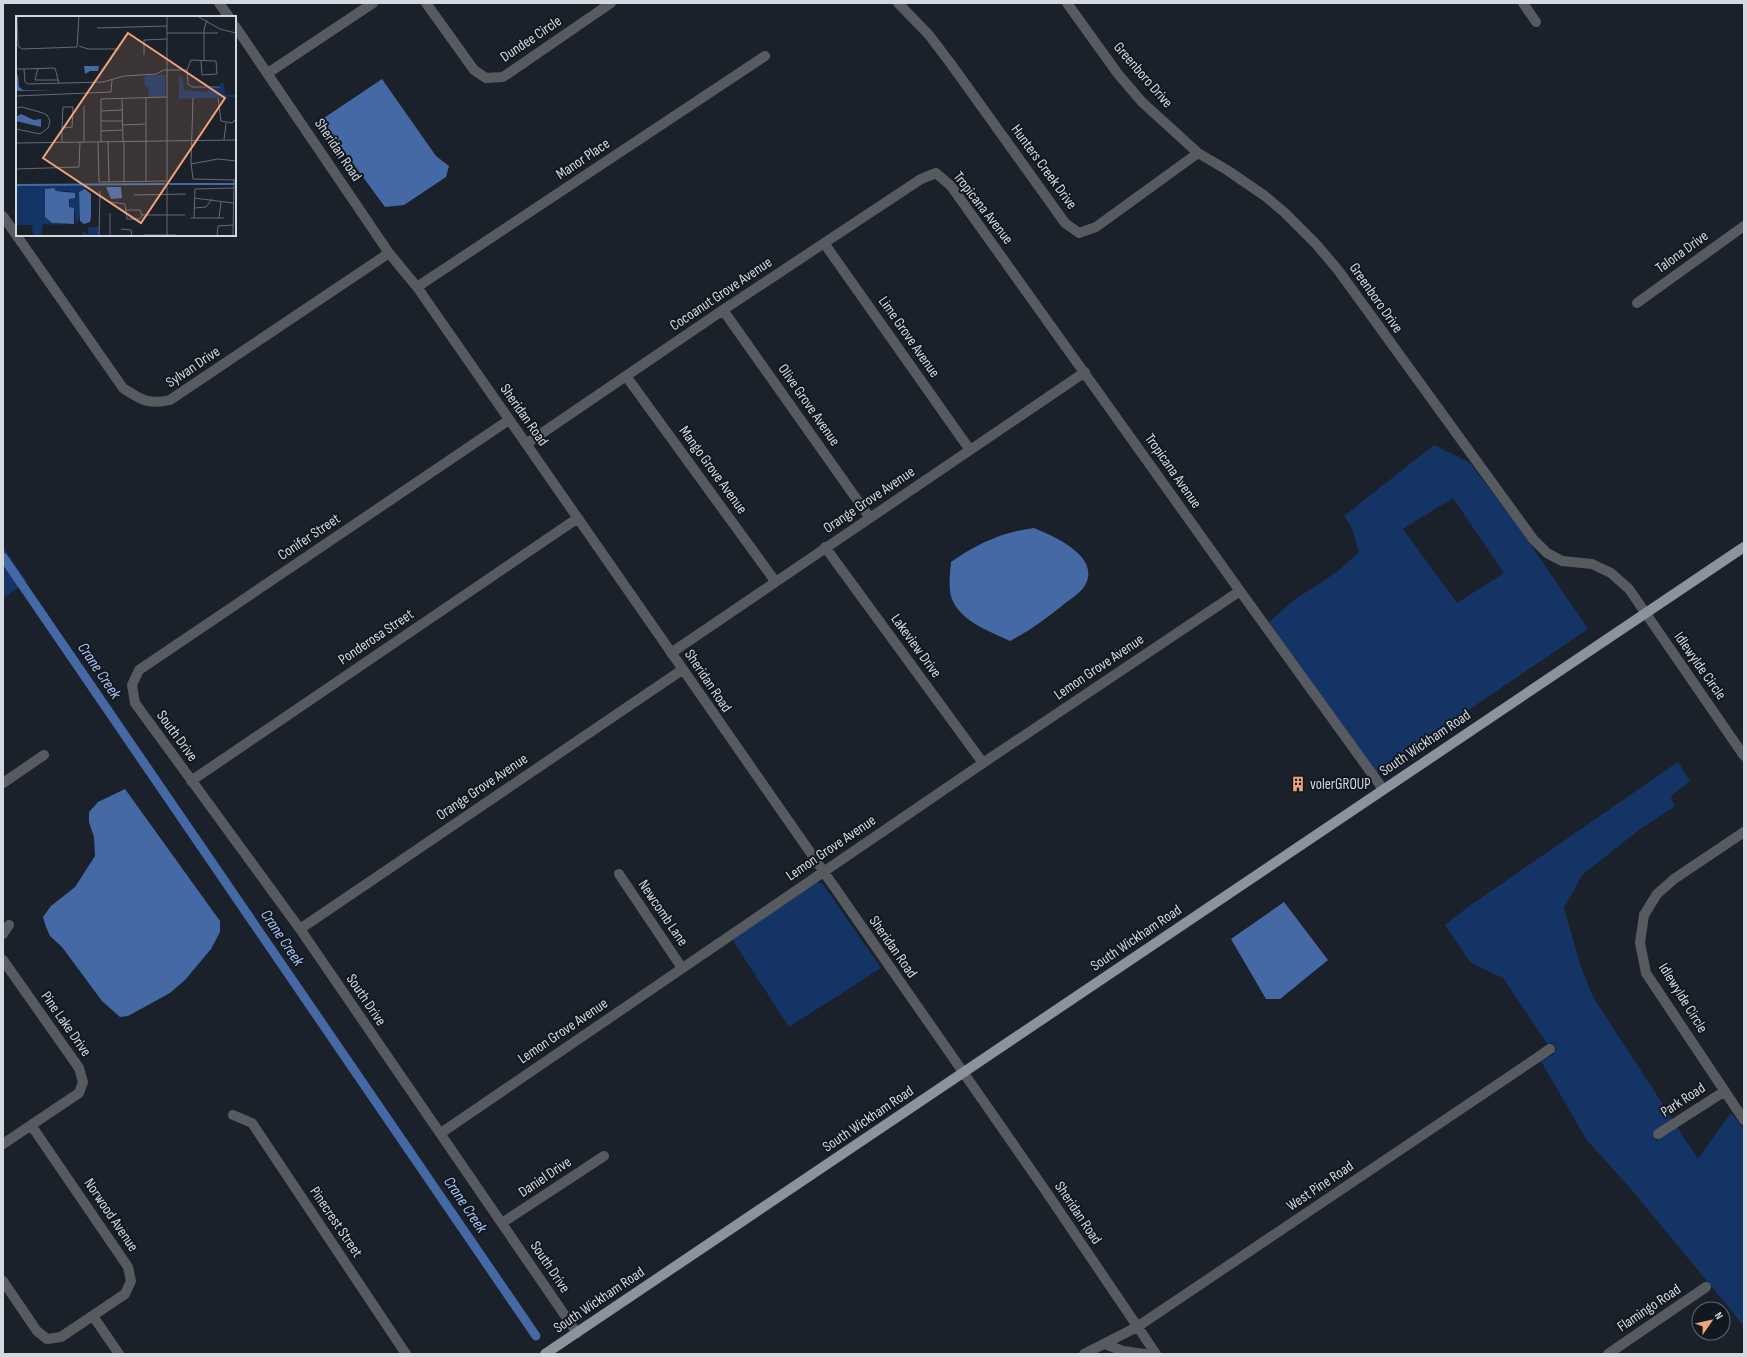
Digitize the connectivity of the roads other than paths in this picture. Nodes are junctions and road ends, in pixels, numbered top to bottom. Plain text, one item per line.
1 (219, 3) edge
2 (373, 3) edge
3 (426, 3) edge
4 (611, 3) edge
5 (898, 3) edge
6 (1067, 3) edge
7 (1523, 3) edge
8 (227, 16) edge
9 (1536, 22) dead end
10 (236, 27) edge
11 (765, 56) dead end
12 (268, 73) junction
13 (1198, 153) junction
14 (936, 174) joint
15 (3, 216) edge
16 (1744, 226) edge
17 (16, 234) edge
18 (17, 236) edge
19 (824, 242) junction
20 (389, 253) junction
21 (418, 287) junction
22 (1637, 303) dead end
23 (723, 310) junction
24 (1085, 372) junction
25 (626, 376) junction
26 (509, 420) junction
27 (526, 444) junction
28 (970, 450) junction
29 (578, 518) junction
30 (870, 518) junction
31 (825, 547) junction
32 (1744, 547) edge
33 (775, 581) junction
34 (1240, 591) junction
35 (1646, 613) junction
36 (671, 653) junction
37 (682, 670) junction
38 (132, 685) joint
39 (44, 755) dead end
40 (1744, 756) edge
41 (983, 763) junction
42 (191, 781) junction
43 (3, 783) edge
44 (1384, 789) junction
45 (1744, 832) edge
46 (823, 872) junction
47 (619, 874) dead end
48 (9, 925) dead end
49 (300, 929) junction
50 (3, 934) edge
51 (3, 960) edge
52 (682, 968) junction
53 (1550, 1049) dead end
54 (964, 1073) junction
55 (1725, 1091) junction
56 (233, 1115) dead end
57 (1744, 1120) edge
58 (31, 1125) junction
59 (440, 1133) junction
60 (1658, 1134) dead end
61 (3, 1144) edge
62 (604, 1156) dead end
63 (502, 1223) junction
64 (3, 1281) edge
65 (1706, 1287) dead end
66 (93, 1316) junction
67 (1137, 1327) junction
68 (577, 1333) junction
69 (1105, 1344) junction
70 (119, 1354) edge
71 (406, 1354) edge
72 (545, 1354) edge
73 (1084, 1354) edge
74 (1145, 1354) edge
75 (1156, 1354) edge
76 (1608, 1354) edge

1 - 8 street
2 - 12 street
3 - 4 street, Dundee Circle
5 - 13 street, Hunters Creek Drive
6 - 13 street, Greenboro Drive
7 - 9 street
10 - 12 street, Sheridan Road
11 - 21 street, Manor Place
12 - 20 street, Sheridan Road
13 - 35 street, Greenboro Drive
14 - 19 street, Cocoanut Grove Avenue
14 - 24 street, Tropicana Avenue
15 - 17 street, Sylvan Drive
16 - 22 street, Talona Drive
18 - 20 street, Sylvan Drive
19 - 23 street, Cocoanut Grove Avenue
19 - 28 street, Lime Grove Avenue
20 - 21 street, Sheridan Road
21 - 26 street, Sheridan Road
23 - 25 street, Cocoanut Grove Avenue
23 - 30 street, Olive Grove Avenue
24 - 28 street, Orange Grove Avenue
24 - 34 street, Tropicana Avenue
25 - 27 street, Cocoanut Grove Avenue
25 - 33 street, Mango Grove Avenue
26 - 27 street, Sheridan Road
26 - 38 street, Conifer Street
27 - 29 street, Sheridan Road
28 - 30 street, Orange Grove Avenue
29 - 36 street, Sheridan Road
29 - 42 street, Ponderosa Street
30 - 31 street, Orange Grove Avenue
31 - 33 street, Orange Grove Avenue
31 - 41 street, Lakeview Drive
32 - 35 main road, South Wickham Road
33 - 36 street, Orange Grove Avenue
34 - 41 street, Lemon Grove Avenue
34 - 44 street, Tropicana Avenue
35 - 40 street, Idlewylde Circle
35 - 44 main road, South Wickham Road
36 - 37 street, Sheridan Road
37 - 46 street, Sheridan Road
37 - 49 street, Orange Grove Avenue
38 - 42 street, South Drive
39 - 43 street
41 - 46 street, Lemon Grove Avenue
42 - 49 street, South Drive
44 - 54 main road, South Wickham Road
45 - 55 street, Idlewylde Circle
46 - 52 street, Lemon Grove Avenue
46 - 54 street, Sheridan Road
47 - 52 street, Newcomb Lane
48 - 50 street
49 - 59 street, South Drive
51 - 58 street, Pine Lake Drive
52 - 59 street, Lemon Grove Avenue
53 - 67 street, West Pine Road
54 - 67 street, Sheridan Road
54 - 68 main road, South Wickham Road
55 - 57 street, Idlewylde Circle
55 - 60 street, Park Road
56 - 71 street, Pinecrest Street
58 - 61 street, Pine Lake Drive
58 - 66 street, Norwood Avenue
59 - 63 street, South Drive
62 - 63 street, Daniel Drive
63 - 68 street, South Drive
64 - 66 street, Norwood Avenue
65 - 76 street, Flamingo Road
66 - 70 street
67 - 69 street, West Pine Road
67 - 75 street, Sheridan Road
68 - 72 main road, South Wickham Road
69 - 73 street, West Pine Road
69 - 74 street

